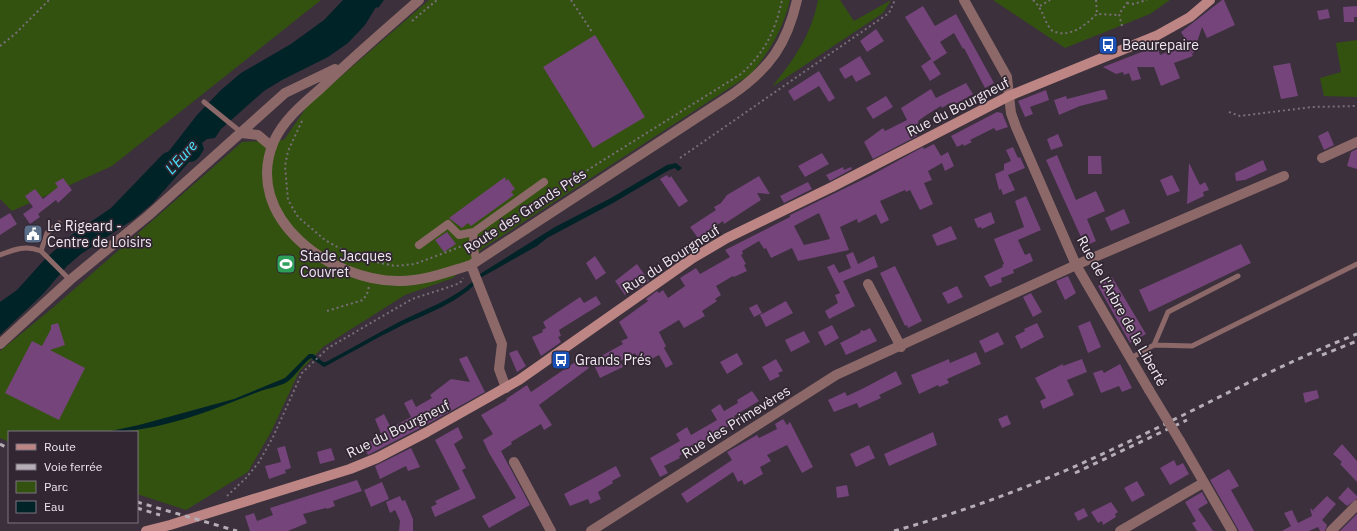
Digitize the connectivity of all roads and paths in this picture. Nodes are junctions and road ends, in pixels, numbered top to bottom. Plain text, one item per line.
1 (49, 0) edge
2 (419, 0) edge
3 (571, 0) edge
4 (782, 0) edge
5 (797, 0) edge
6 (895, 0) edge
7 (964, 0) edge
8 (1033, 0) edge
9 (1050, 0) edge
10 (1096, 0) edge
11 (1125, 0) edge
12 (1147, 0) edge
13 (1210, 0) edge
14 (1127, 3) junction
15 (1040, 6) junction
16 (1097, 14) junction
17 (1119, 15) junction
18 (1122, 26) dead end
19 (592, 32) dead end
20 (0, 46) edge
21 (344, 65) junction
22 (1009, 96) junction
23 (204, 102) dead end
24 (1357, 106) edge
25 (1229, 112) dead end
26 (304, 119) dead end
27 (239, 130) junction
28 (1357, 142) edge
29 (272, 147) junction
30 (680, 158) dead end
31 (1322, 158) dead end
32 (1284, 176) dead end
33 (544, 182) dead end
34 (516, 214) dead end
35 (59, 223) dead end
36 (474, 232) junction
37 (473, 242) junction
38 (419, 245) dead end
39 (41, 251) junction
40 (0, 255) edge
41 (473, 263) junction
42 (1357, 264) edge
43 (1076, 265) junction
44 (1238, 276) dead end
45 (66, 277) junction
46 (370, 277) junction
47 (868, 284) dead end
48 (327, 311) dead end
49 (0, 344) edge
50 (1154, 345) junction
51 (901, 347) junction
52 (1131, 358) junction
53 (506, 388) junction
54 (514, 462) dead end
55 (1204, 483) junction
56 (224, 499) dead end
57 (1357, 505) edge
58 (171, 528) edge
59 (146, 531) edge
60 (551, 531) edge
61 (591, 531) edge
62 (1120, 531) edge
63 (1232, 531) edge
64 (1331, 531) edge

1 - 20 path
2 - 21 street, Route des Grands Prés
3 - 19 path
4 - 34 path
5 - 41 street, Route des Grands Prés
6 - 30 path
7 - 22 street, Rue de l'Arbre de la Liberté
8 - 15 path
9 - 15 path
10 - 16 path
11 - 14 path
12 - 14 path
13 - 22 main road, Rue du Bourgneuf
14 - 17 path
15 - 16 path
16 - 17 path
17 - 18 path
21 - 27 street
21 - 29 street, Route des Grands Prés
22 - 43 street, Rue de l'Arbre de la Liberté
22 - 53 main road, Rue du Bourgneuf
23 - 27 lane
24 - 25 path
26 - 37 path
27 - 29 street
27 - 45 street
28 - 31 street
29 - 46 street, Route des Grands Prés
32 - 43 street, Rue des Primevères
33 - 36 street
35 - 39 lane
36 - 37 street
36 - 38 street
37 - 41 street
39 - 40 lane
39 - 45 lane
41 - 46 street, Route des Grands Prés
41 - 53 street
41 - 56 path
42 - 50 lane
43 - 51 street, Rue des Primevères
43 - 52 street, Rue de l'Arbre de la Liberté
44 - 50 lane
45 - 49 street
46 - 48 path
47 - 51 street
50 - 52 lane
51 - 61 street, Rue des Primevères
52 - 55 street, Rue de l'Arbre de la Liberté, bridge
53 - 58 main road, Rue du Bourgneuf
54 - 60 street
55 - 62 street
55 - 63 street, Rue de l'Arbre de la Liberté
57 - 64 street
58 - 59 main road, Rue du Bourgneuf

